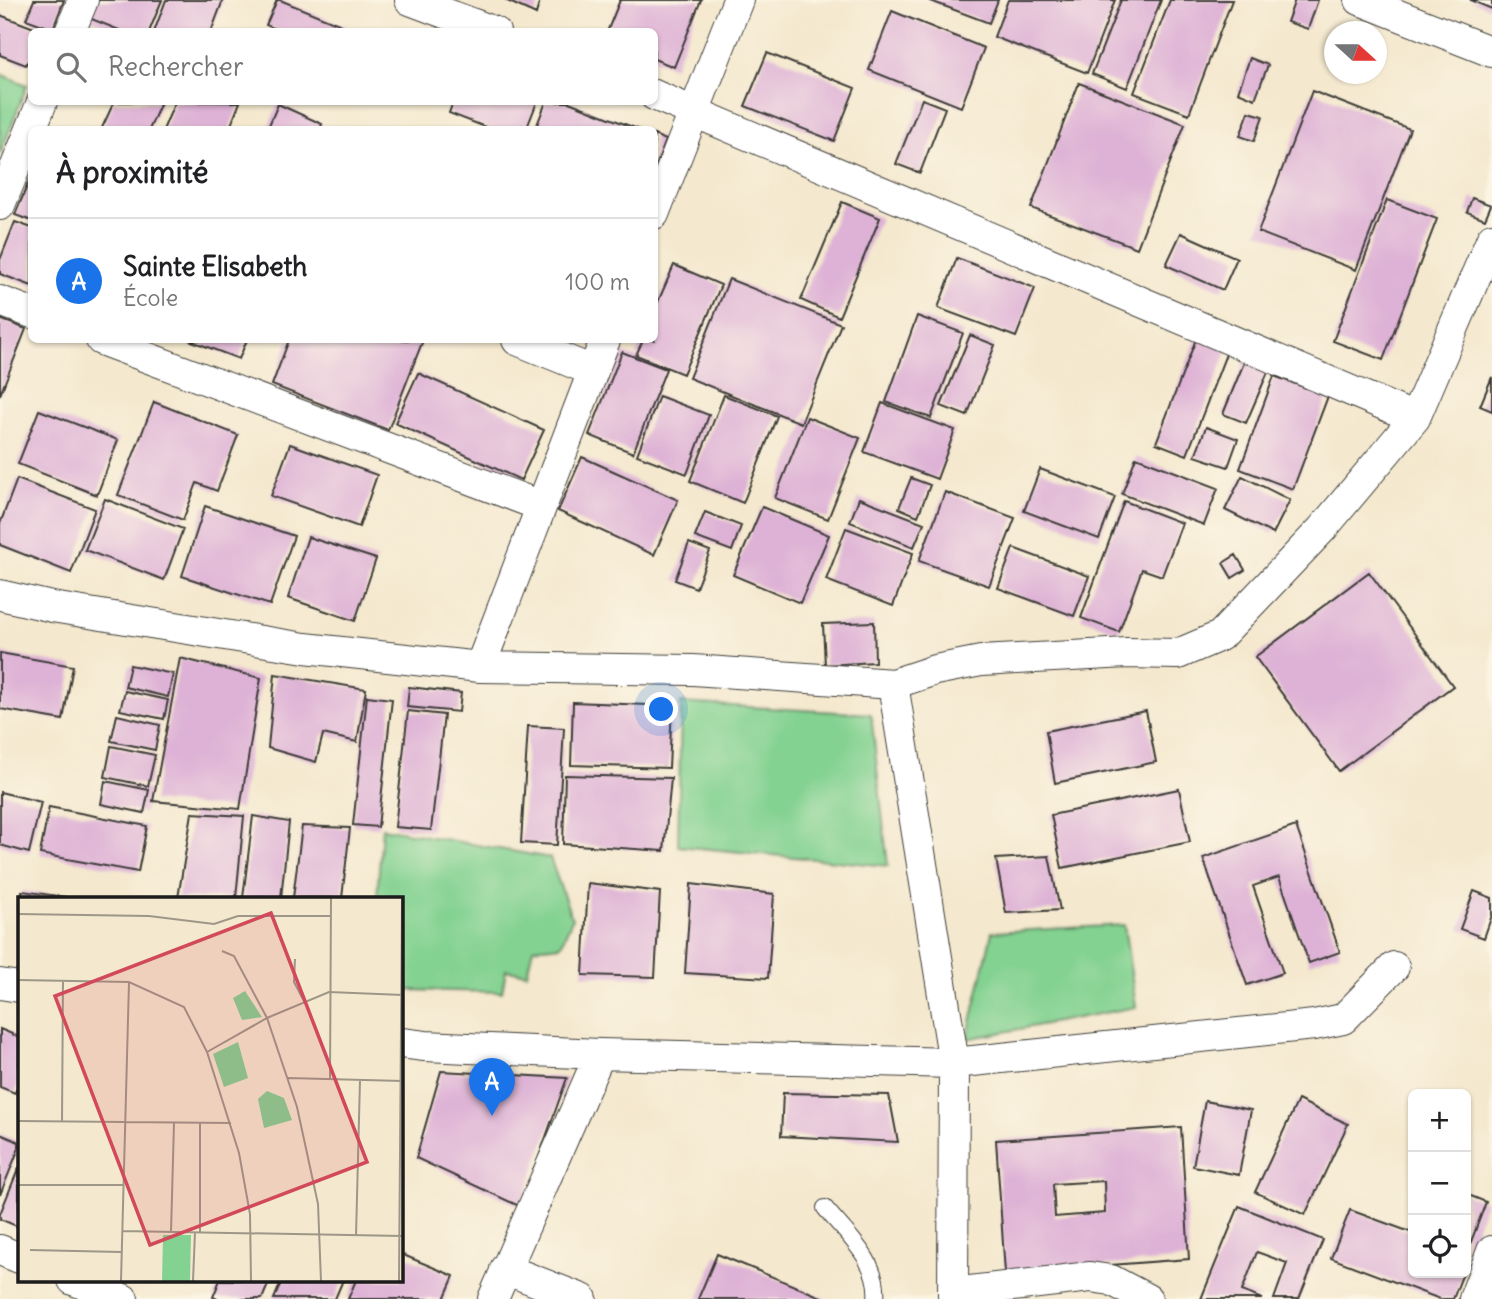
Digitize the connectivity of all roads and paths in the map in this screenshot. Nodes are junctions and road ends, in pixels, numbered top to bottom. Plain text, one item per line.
1 (83, 0) edge
2 (410, 0) edge
3 (738, 0) edge
4 (1360, 0) edge
5 (72, 28) edge
6 (484, 28) edge
7 (1492, 52) edge
8 (658, 97) edge
9 (41, 105) edge
10 (695, 111) junction
11 (33, 126) edge
12 (28, 140) edge
13 (658, 204) edge
14 (0, 205) edge
15 (1492, 238) edge
16 (0, 301) edge
17 (28, 312) edge
18 (109, 343) edge
19 (524, 343) edge
20 (605, 343) edge
21 (593, 371) junction
22 (1415, 418) junction
23 (541, 506) junction
24 (0, 595) edge
25 (480, 667) junction
26 (893, 684) junction
27 (1394, 967) dead end
28 (0, 984) edge
29 (18, 988) edge
30 (402, 1042) edge
31 (600, 1054) junction
32 (954, 1063) junction
33 (825, 1209) dead end
34 (0, 1250) edge
35 (1492, 1251) edge
36 (18, 1258) edge
37 (505, 1269) junction
38 (78, 1282) edge
39 (953, 1296) edge
40 (122, 1299) edge
41 (493, 1299) edge
42 (582, 1299) edge
43 (876, 1299) edge
44 (1147, 1299) edge
45 (1474, 1299) edge

1 - 5 street
2 - 6 street
3 - 10 street
4 - 7 street
8 - 10 street
9 - 11 street
10 - 13 street
10 - 22 street
12 - 14 street
15 - 22 street
16 - 17 street
18 - 23 street
19 - 21 street
20 - 21 street
21 - 23 street
22 - 26 street
23 - 25 street
24 - 25 street
25 - 26 street
26 - 32 street
27 - 32 street
28 - 29 street
30 - 31 street
31 - 32 street
31 - 37 street
32 - 39 street
33 - 43 lane
34 - 36 street
35 - 45 street
37 - 41 street
37 - 42 street
38 - 40 street
39 - 44 street

